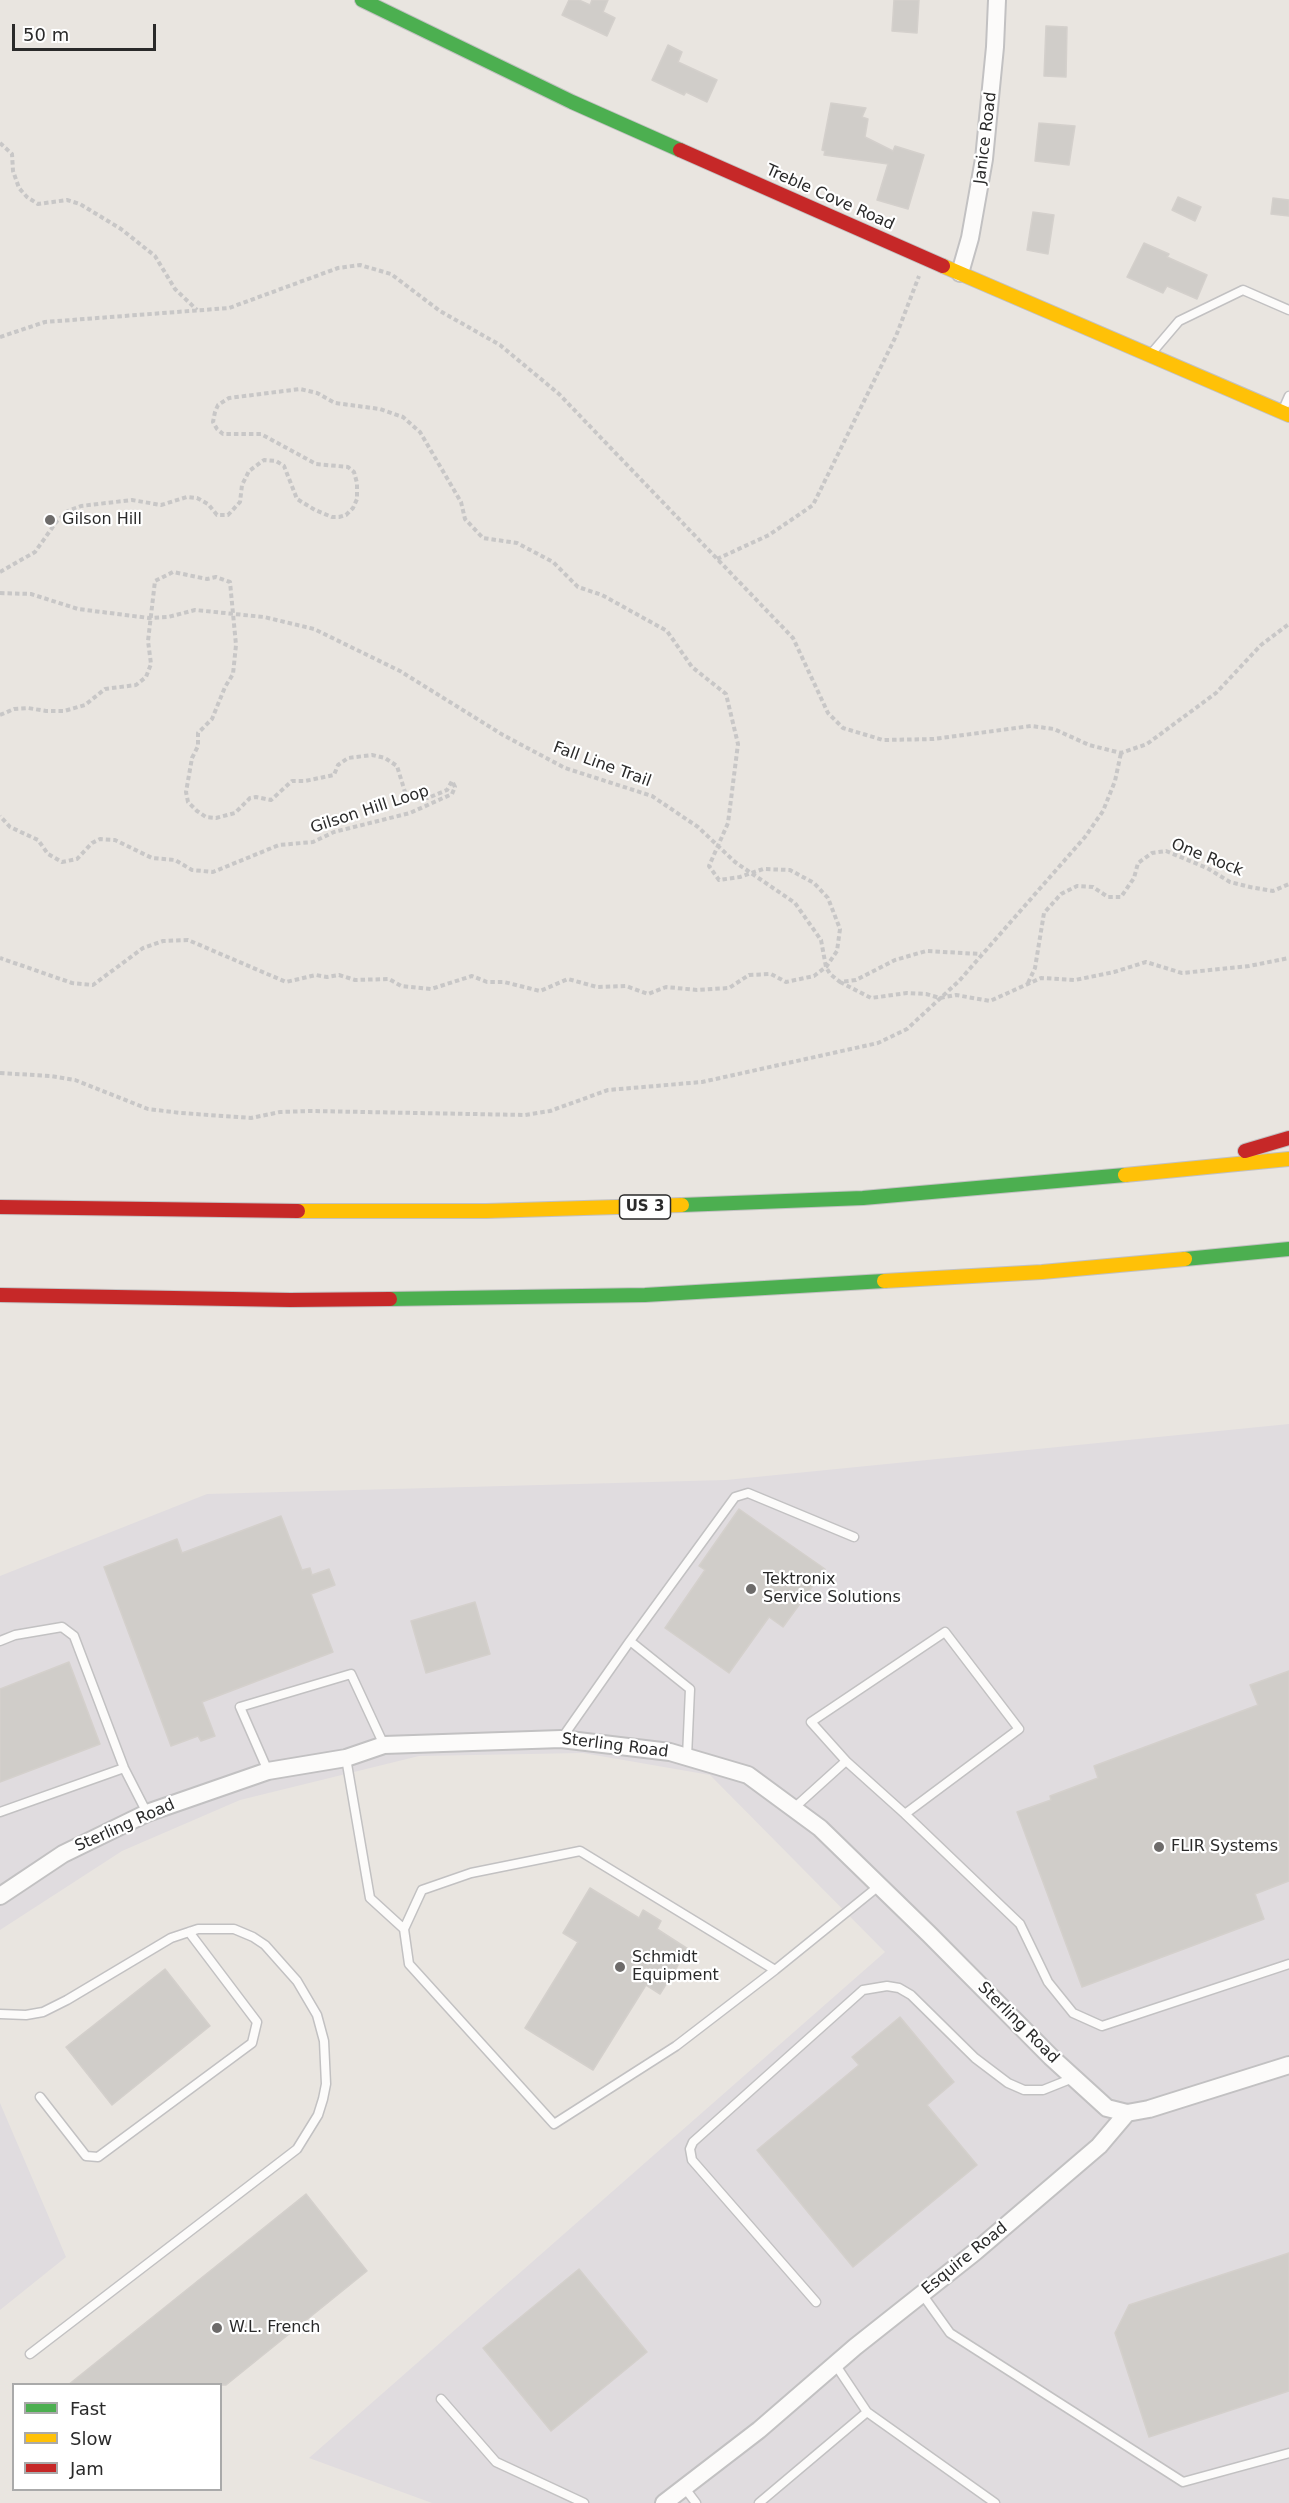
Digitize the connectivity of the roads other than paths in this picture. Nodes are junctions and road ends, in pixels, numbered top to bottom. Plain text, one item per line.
1 (362, 0) edge
2 (997, 0) edge
3 (960, 273) junction
4 (1289, 310) edge
5 (1150, 356) junction
6 (1289, 396) edge
7 (1285, 414) edge
8 (1289, 1138) edge
9 (1289, 1159) edge
10 (1180, 1172) junction
11 (0, 1207) edge
12 (1289, 1249) edge
13 (0, 1294) edge
14 (854, 1537) dead end
15 (0, 1641) edge
16 (630, 1641) junction
17 (561, 1739) junction
18 (384, 1745) junction
19 (687, 1757) junction
20 (346, 1758) junction
21 (846, 1761) junction
22 (124, 1768) junction
23 (267, 1771) junction
24 (794, 1808) junction
25 (0, 1812) edge
26 (147, 1813) junction
27 (905, 1814) junction
28 (879, 1885) junction
29 (0, 1896) edge
30 (404, 1929) junction
31 (189, 1932) junction
32 (1289, 1964) edge
33 (775, 1970) junction
34 (0, 2014) edge
35 (1289, 2066) edge
36 (1073, 2077) junction
37 (40, 2097) dead end
38 (1127, 2113) junction
39 (922, 2294) junction
40 (816, 2302) dead end
41 (30, 2354) dead end
42 (835, 2364) junction
43 (441, 2399) dead end
44 (867, 2412) junction
45 (1289, 2453) edge
46 (684, 2487) junction
47 (584, 2503) edge
48 (664, 2503) edge
49 (696, 2503) edge
50 (759, 2503) edge
51 (995, 2503) edge

1 - 3 main road, Treble Cove Road
2 - 3 street, Janice Road
3 - 5 main road, Treble Cove Road
4 - 5 lane
5 - 7 main road, Treble Cove Road
6 - 7 lane
8 - 10 main road
9 - 10 main road, US 3
10 - 11 main road, US 3
12 - 13 main road
14 - 16 lane
15 - 22 lane
16 - 17 lane
16 - 19 lane
17 - 18 street, Sterling Road
17 - 19 street, Sterling Road
18 - 20 street, Sterling Road
18 - 23 lane
19 - 24 street, Sterling Road
20 - 23 street, Sterling Road
20 - 30 lane
21 - 24 lane
21 - 27 lane
21 - 27 lane
22 - 25 lane
22 - 26 lane
23 - 26 street, Sterling Road
24 - 28 street, Sterling Road
26 - 29 street, Sterling Road
27 - 32 lane
28 - 33 lane
28 - 36 street, Sterling Road
30 - 33 lane
30 - 33 lane
31 - 34 lane
31 - 37 lane
31 - 41 lane
35 - 38 street
36 - 38 street, Sterling Road
36 - 40 lane
38 - 39 street, Esquire Road
39 - 42 street, Esquire Road
39 - 45 lane
42 - 44 lane
42 - 46 street, Esquire Road
43 - 47 lane
44 - 50 lane
44 - 51 lane
46 - 48 street, Esquire Road
46 - 49 lane

